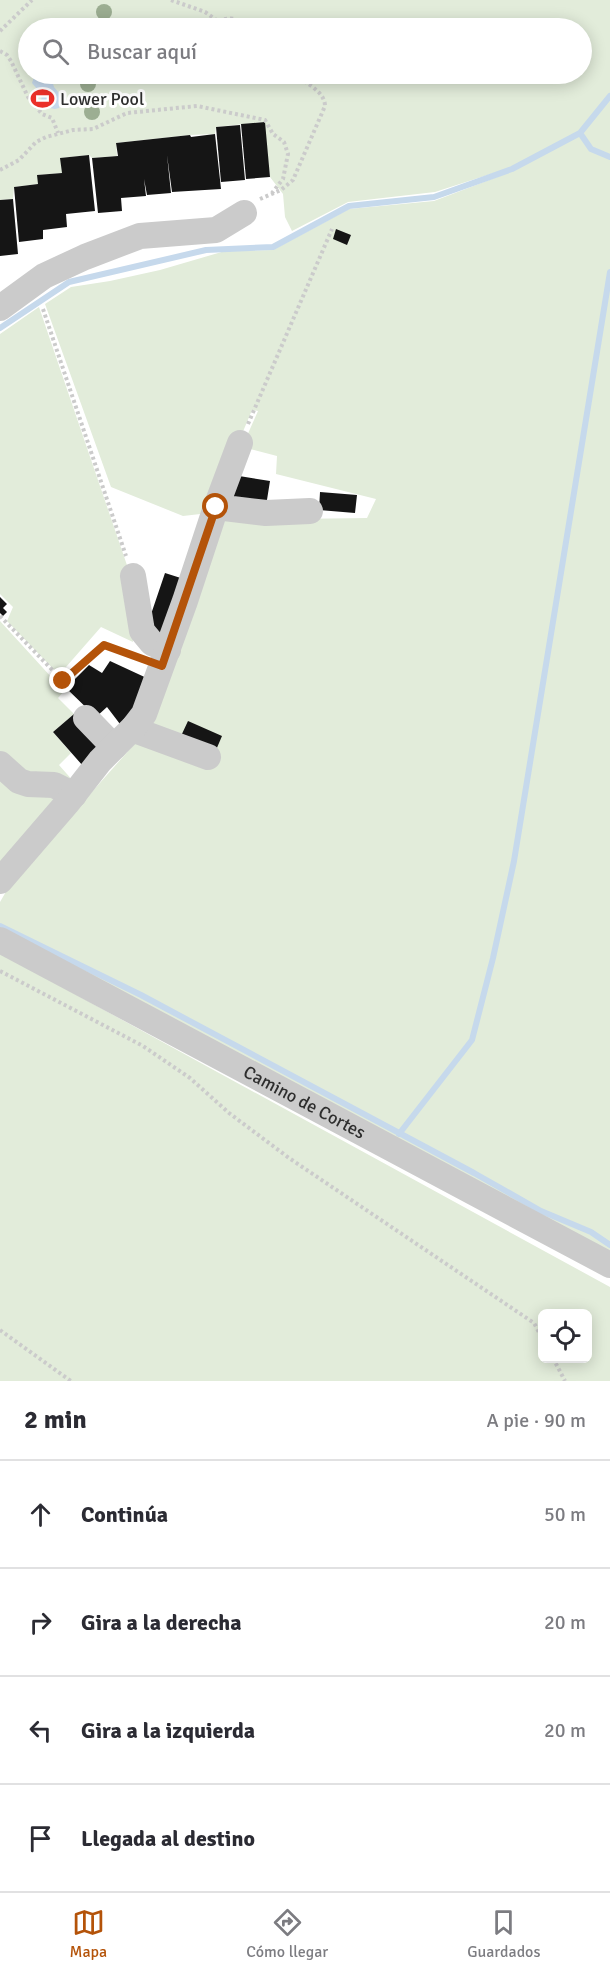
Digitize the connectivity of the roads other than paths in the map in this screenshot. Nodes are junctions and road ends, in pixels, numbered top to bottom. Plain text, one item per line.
1 (244, 213) road end
2 (0, 308) edge
3 (240, 443) road end
4 (215, 510) junction
5 (310, 511) dead end
6 (133, 576) road end
7 (165, 658) junction
8 (86, 718) dead end
9 (134, 727) junction
10 (114, 747) junction
11 (208, 757) dead end
12 (0, 764) edge
13 (74, 795) junction
14 (0, 881) edge
15 (0, 940) edge
16 (610, 1265) edge

1 - 2 street
3 - 4 street
4 - 5 street
4 - 7 street
6 - 7 street
7 - 9 street
8 - 10 street
9 - 10 street
9 - 11 street
10 - 13 street
12 - 13 street
13 - 14 street
15 - 16 street, Camino de Cortes

